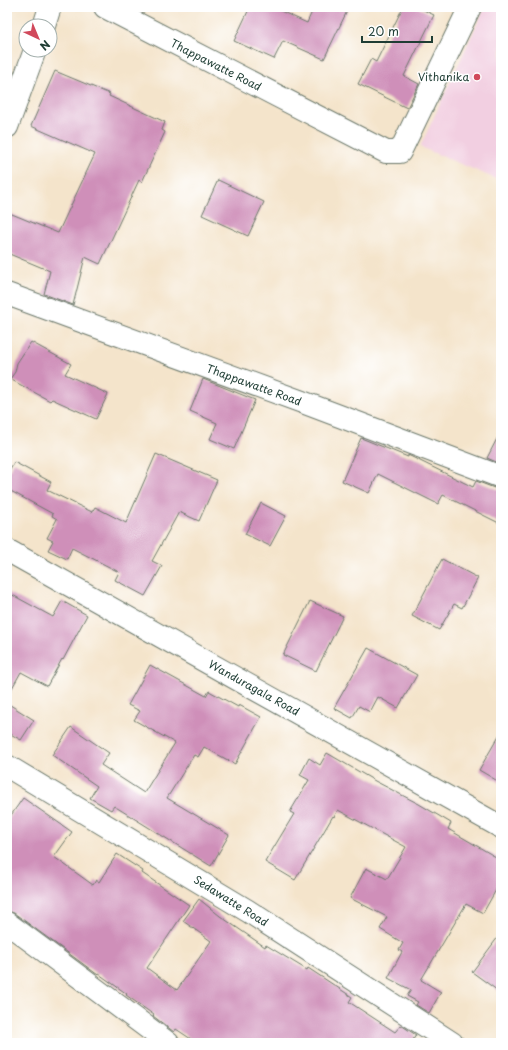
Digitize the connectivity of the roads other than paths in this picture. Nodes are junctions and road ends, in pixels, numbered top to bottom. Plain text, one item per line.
1 (50, 7) edge
2 (105, 7) edge
3 (470, 7) edge
4 (47, 18) edge
5 (32, 58) edge
6 (7, 127) edge
7 (7, 294) edge
8 (501, 477) edge
9 (7, 550) edge
10 (7, 766) edge
11 (501, 827) edge
12 (7, 923) edge
13 (168, 1043) edge
14 (452, 1043) edge

1 - 4 street
2 - 3 street, Thappawatte Road
5 - 6 street
7 - 8 street, Thappawatte Road
9 - 11 street, Wanduragala Road
10 - 14 street, Sedawatte Road
12 - 13 street

